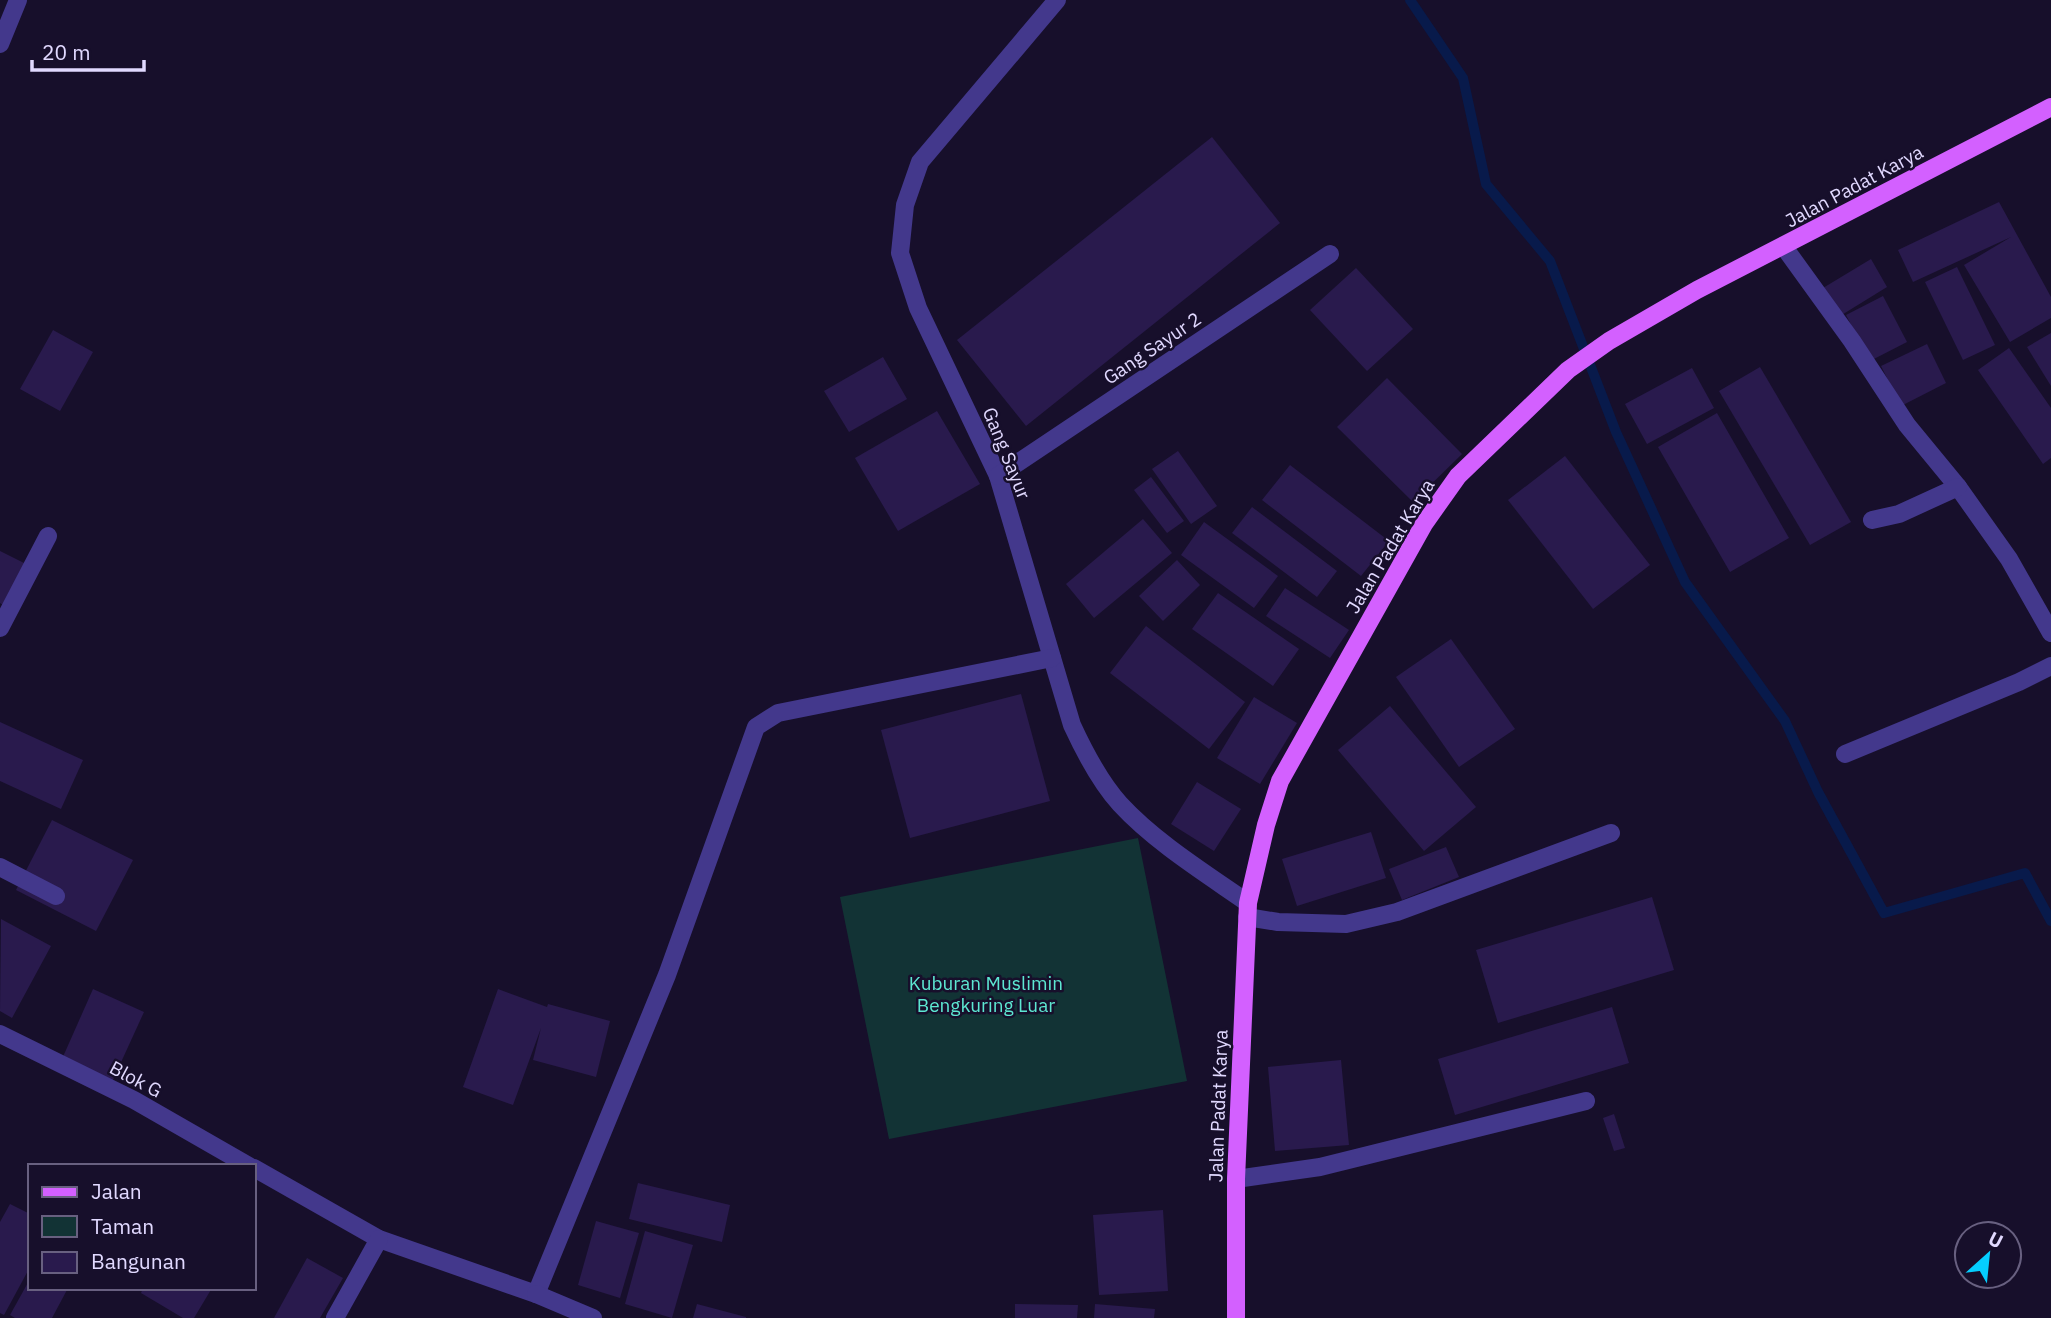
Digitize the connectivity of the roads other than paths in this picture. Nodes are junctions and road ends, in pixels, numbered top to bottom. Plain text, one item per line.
1 (18, 0) edge
2 (1057, 0) edge
3 (0, 44) edge
4 (2051, 107) edge
5 (1784, 247) junction
6 (1330, 254) dead end
7 (998, 476) junction
8 (1958, 487) junction
9 (1872, 520) dead end
10 (48, 536) dead end
11 (0, 628) edge
12 (2051, 633) edge
13 (1052, 658) junction
14 (2051, 666) edge
15 (1845, 754) dead end
16 (1611, 833) dead end
17 (0, 867) edge
18 (56, 896) dead end
19 (1248, 910) junction
20 (0, 1034) edge
21 (1586, 1101) dead end
22 (247, 1164) edge
23 (256, 1169) edge
24 (1236, 1179) junction
25 (379, 1239) junction
26 (536, 1294) junction
27 (335, 1318) edge
28 (593, 1318) edge
29 (1236, 1318) edge

1 - 3 street
2 - 7 street, Gang Sayur
4 - 5 main road, Jalan Padat Karya
5 - 8 street
5 - 19 main road, Jalan Padat Karya
6 - 7 street, Gang Sayur 2
7 - 13 street, Gang Sayur
8 - 9 street
8 - 12 street
10 - 11 street
13 - 19 street, Gang Sayur
13 - 26 street
14 - 15 street
16 - 19 street
17 - 18 street
19 - 24 main road, Jalan Padat Karya
20 - 22 street, Blok G
21 - 24 street
23 - 25 street, Blok G
24 - 29 main road, Jalan Padat Karya
25 - 26 street, Blok G
25 - 27 street
26 - 28 street, Blok G

